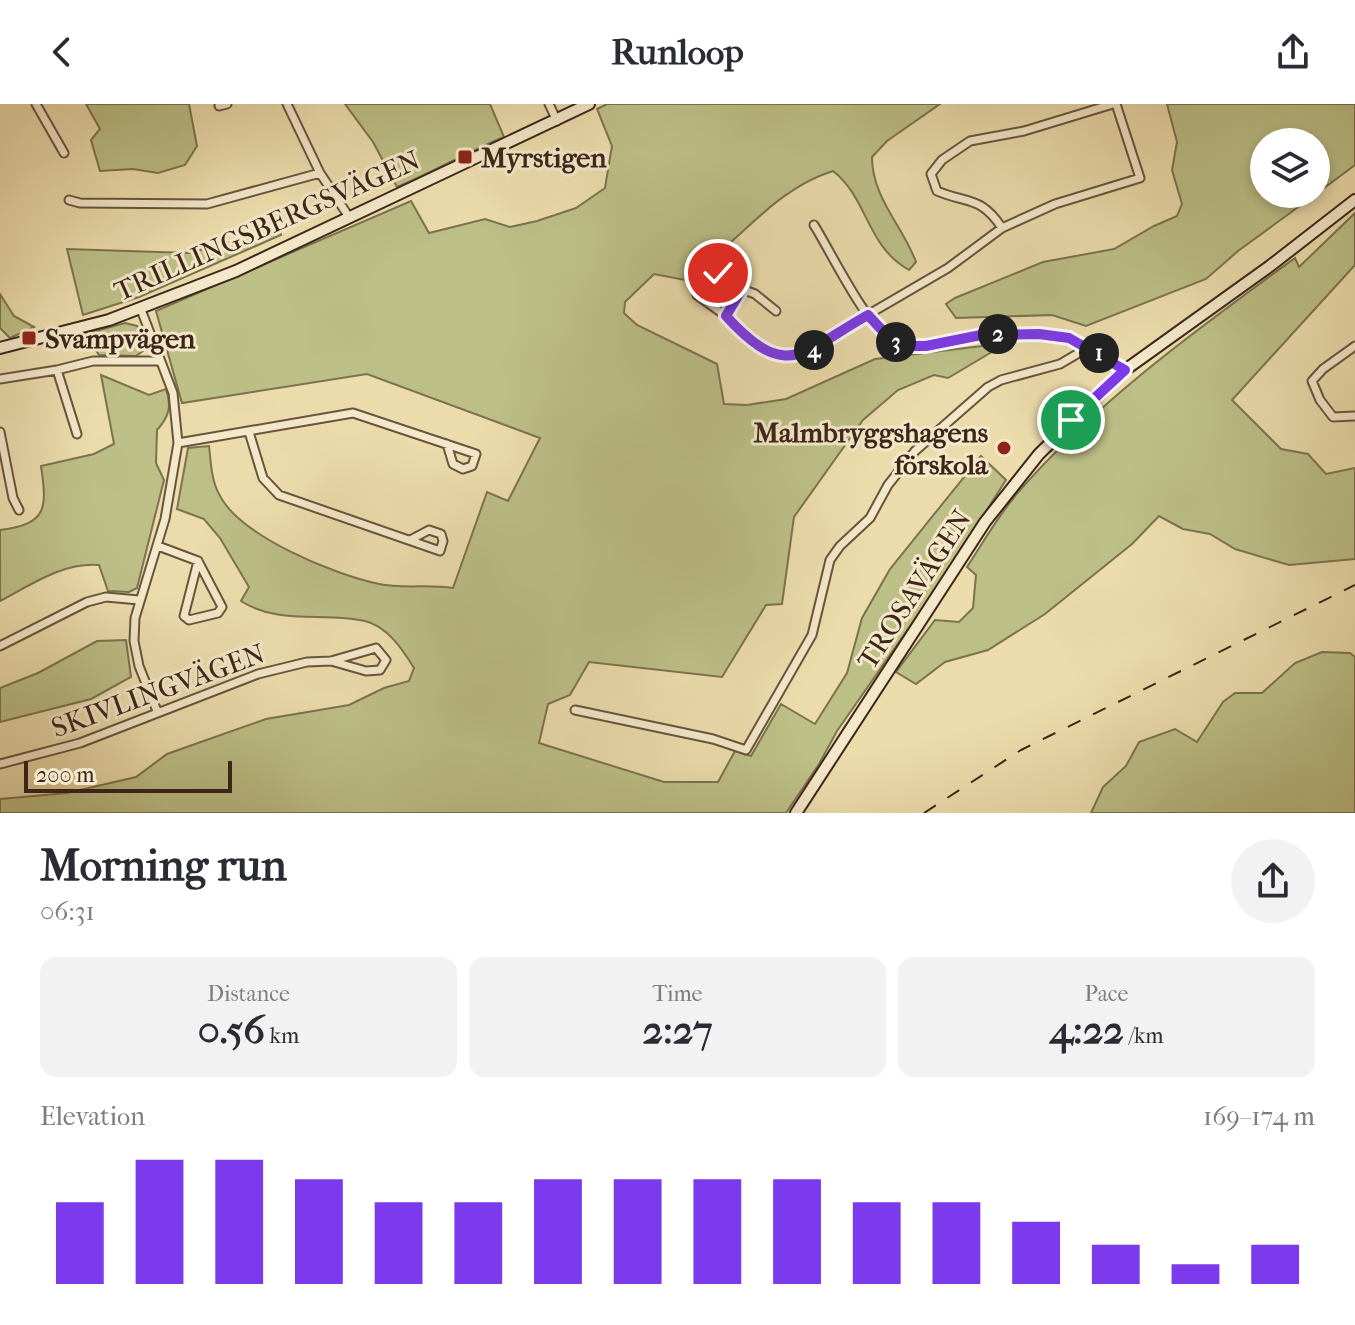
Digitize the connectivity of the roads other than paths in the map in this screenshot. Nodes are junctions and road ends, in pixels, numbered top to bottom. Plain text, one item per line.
1 (36, 104) edge
2 (287, 104) edge
3 (549, 104) edge
4 (589, 104) edge
5 (1114, 104) edge
6 (557, 121) junction
7 (64, 153) dead end
8 (320, 173) junction
9 (69, 200) dead end
10 (1355, 200) edge
11 (349, 217) junction
12 (814, 225) dead end
13 (1002, 228) junction
14 (742, 289) junction
15 (140, 307) junction
16 (776, 311) dead end
17 (868, 315) junction
18 (726, 316) junction
19 (1355, 346) edge
20 (1089, 347) junction
21 (0, 348) edge
22 (159, 361) junction
23 (57, 370) junction
24 (1125, 370) junction
25 (0, 379) edge
26 (1355, 416) edge
27 (0, 432) edge
28 (249, 432) junction
29 (77, 434) dead end
30 (178, 443) junction
31 (447, 444) dead end
32 (19, 510) dead end
33 (410, 540) dead end
34 (158, 546) junction
35 (198, 561) junction
36 (139, 600) junction
37 (0, 646) edge
38 (331, 661) junction
39 (575, 710) dead end
40 (157, 711) junction
41 (0, 764) edge
42 (796, 813) edge

1 - 7 street
2 - 8 street
3 - 6 street
4 - 6 main road, TRILLINGSBERGSVÄGEN
5 - 13 street
5 - 13 street
6 - 11 main road, TRILLINGSBERGSVÄGEN
8 - 9 street
8 - 11 street
10 - 24 main road, TROSAVÄGEN
11 - 15 main road, TRILLINGSBERGSVÄGEN
12 - 17 street
13 - 17 street
14 - 16 street
14 - 18 street
14 - 18 street
15 - 21 main road, TRILLINGSBERGSVÄGEN
15 - 22 street
17 - 18 street
17 - 20 street
19 - 26 street
20 - 24 street
20 - 39 street
22 - 23 street
22 - 30 street
23 - 25 street
23 - 29 street
24 - 42 main road, TROSAVÄGEN
27 - 32 street
28 - 30 street
28 - 31 street
28 - 33 street
30 - 34 street
34 - 35 street
34 - 36 street
35 - 35 street
36 - 37 street
36 - 40 street
38 - 38 street, SKIVLINGVÄGEN
38 - 40 street, SKIVLINGVÄGEN
40 - 41 street, SKIVLINGVÄGEN

